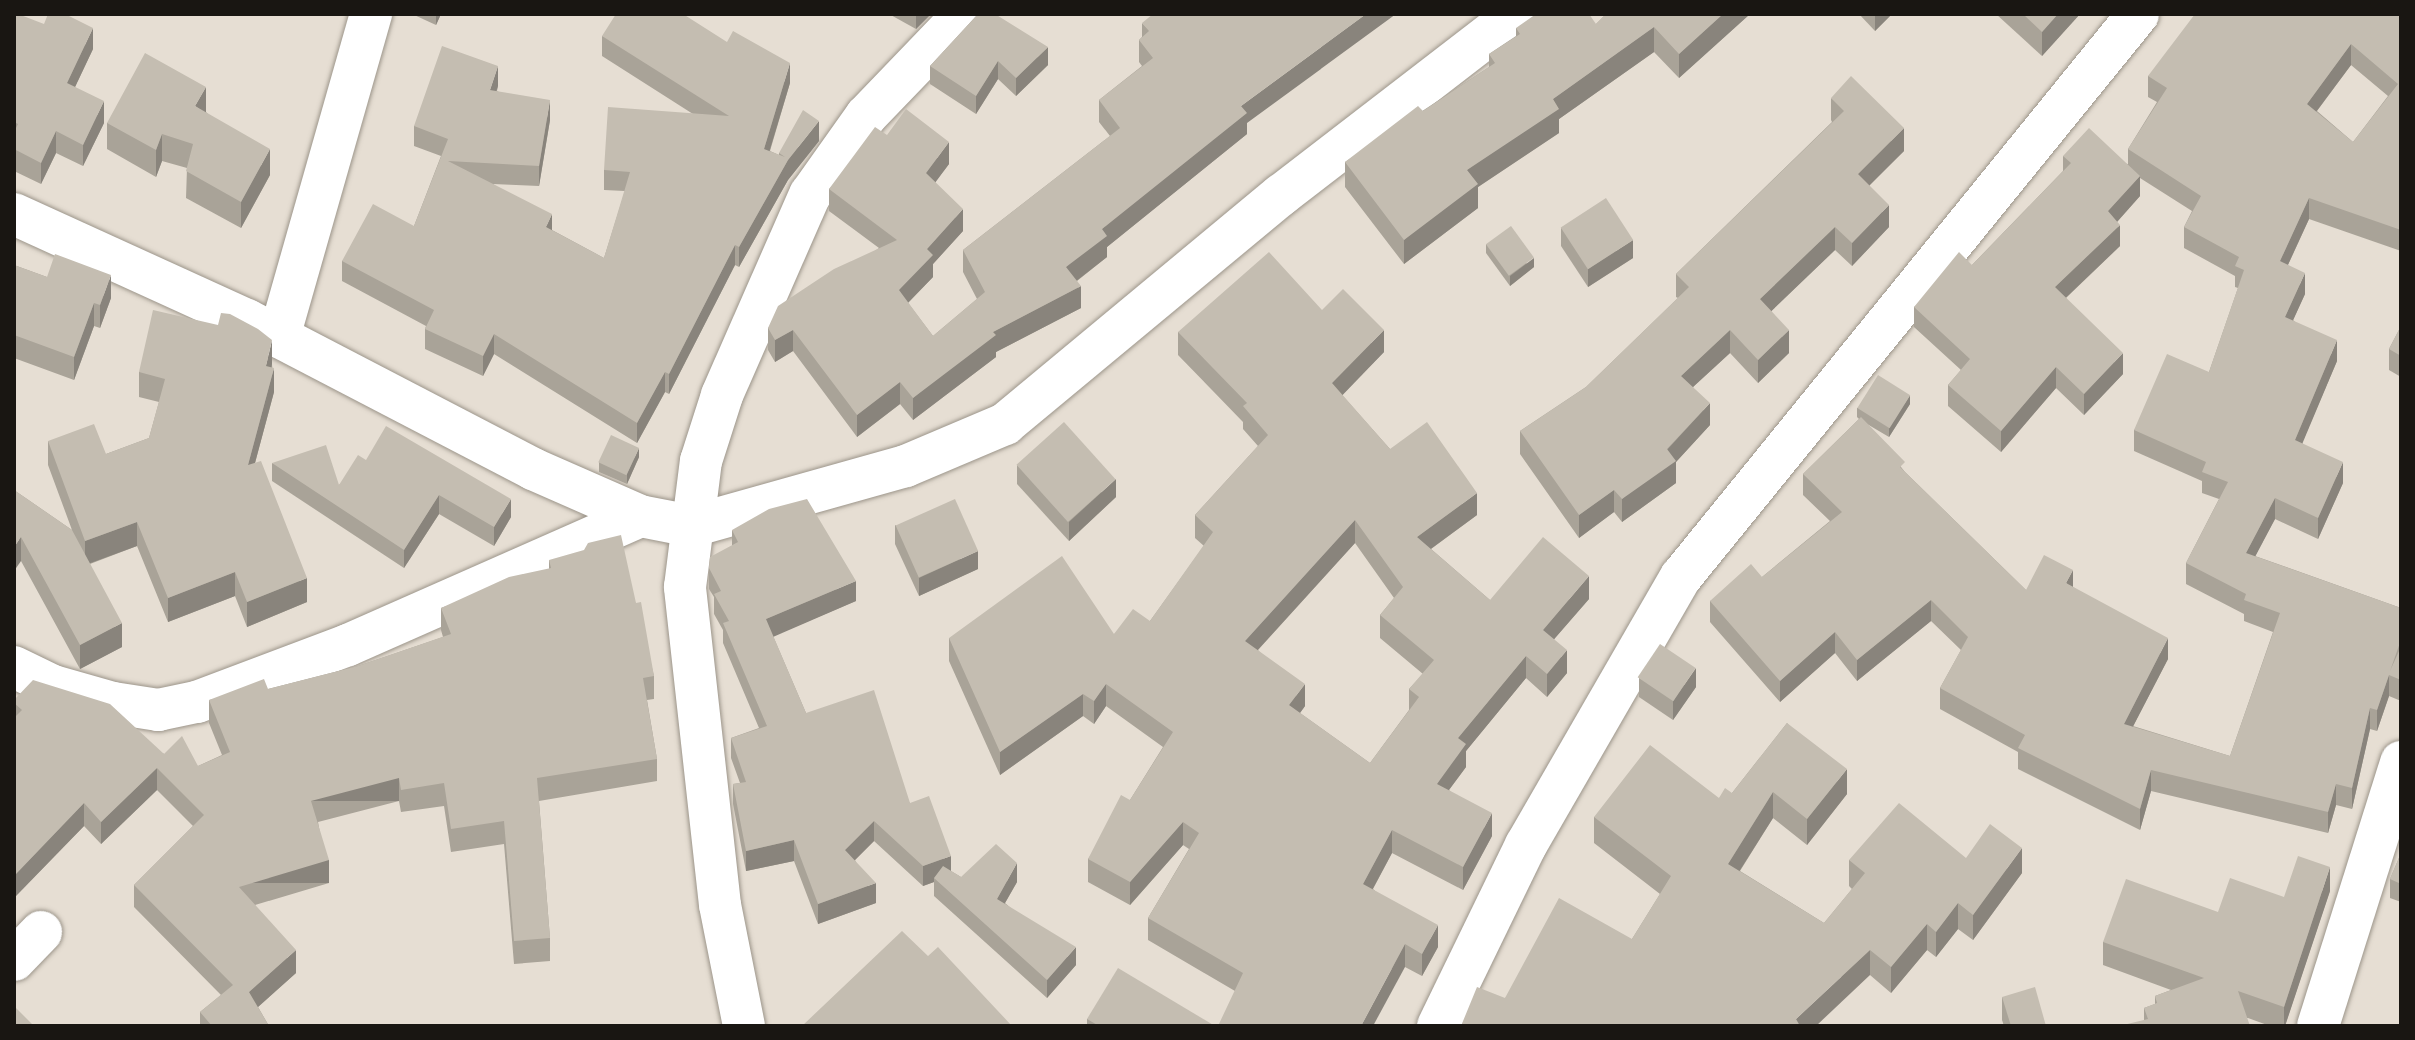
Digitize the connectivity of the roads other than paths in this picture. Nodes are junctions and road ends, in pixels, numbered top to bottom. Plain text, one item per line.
1 (371, 14) edge
2 (964, 14) edge
3 (1516, 14) edge
4 (2138, 14) edge
5 (14, 214) edge
6 (279, 337) junction
7 (640, 516) junction
8 (692, 526) junction
9 (14, 667) edge
10 (2401, 762) edge
11 (744, 1026) edge
12 (1438, 1026) edge
13 (2318, 1026) edge

1 - 6 street
2 - 8 street
3 - 8 street
4 - 12 street
5 - 6 street
6 - 7 street
7 - 8 street
7 - 9 street
8 - 11 street
10 - 13 street

